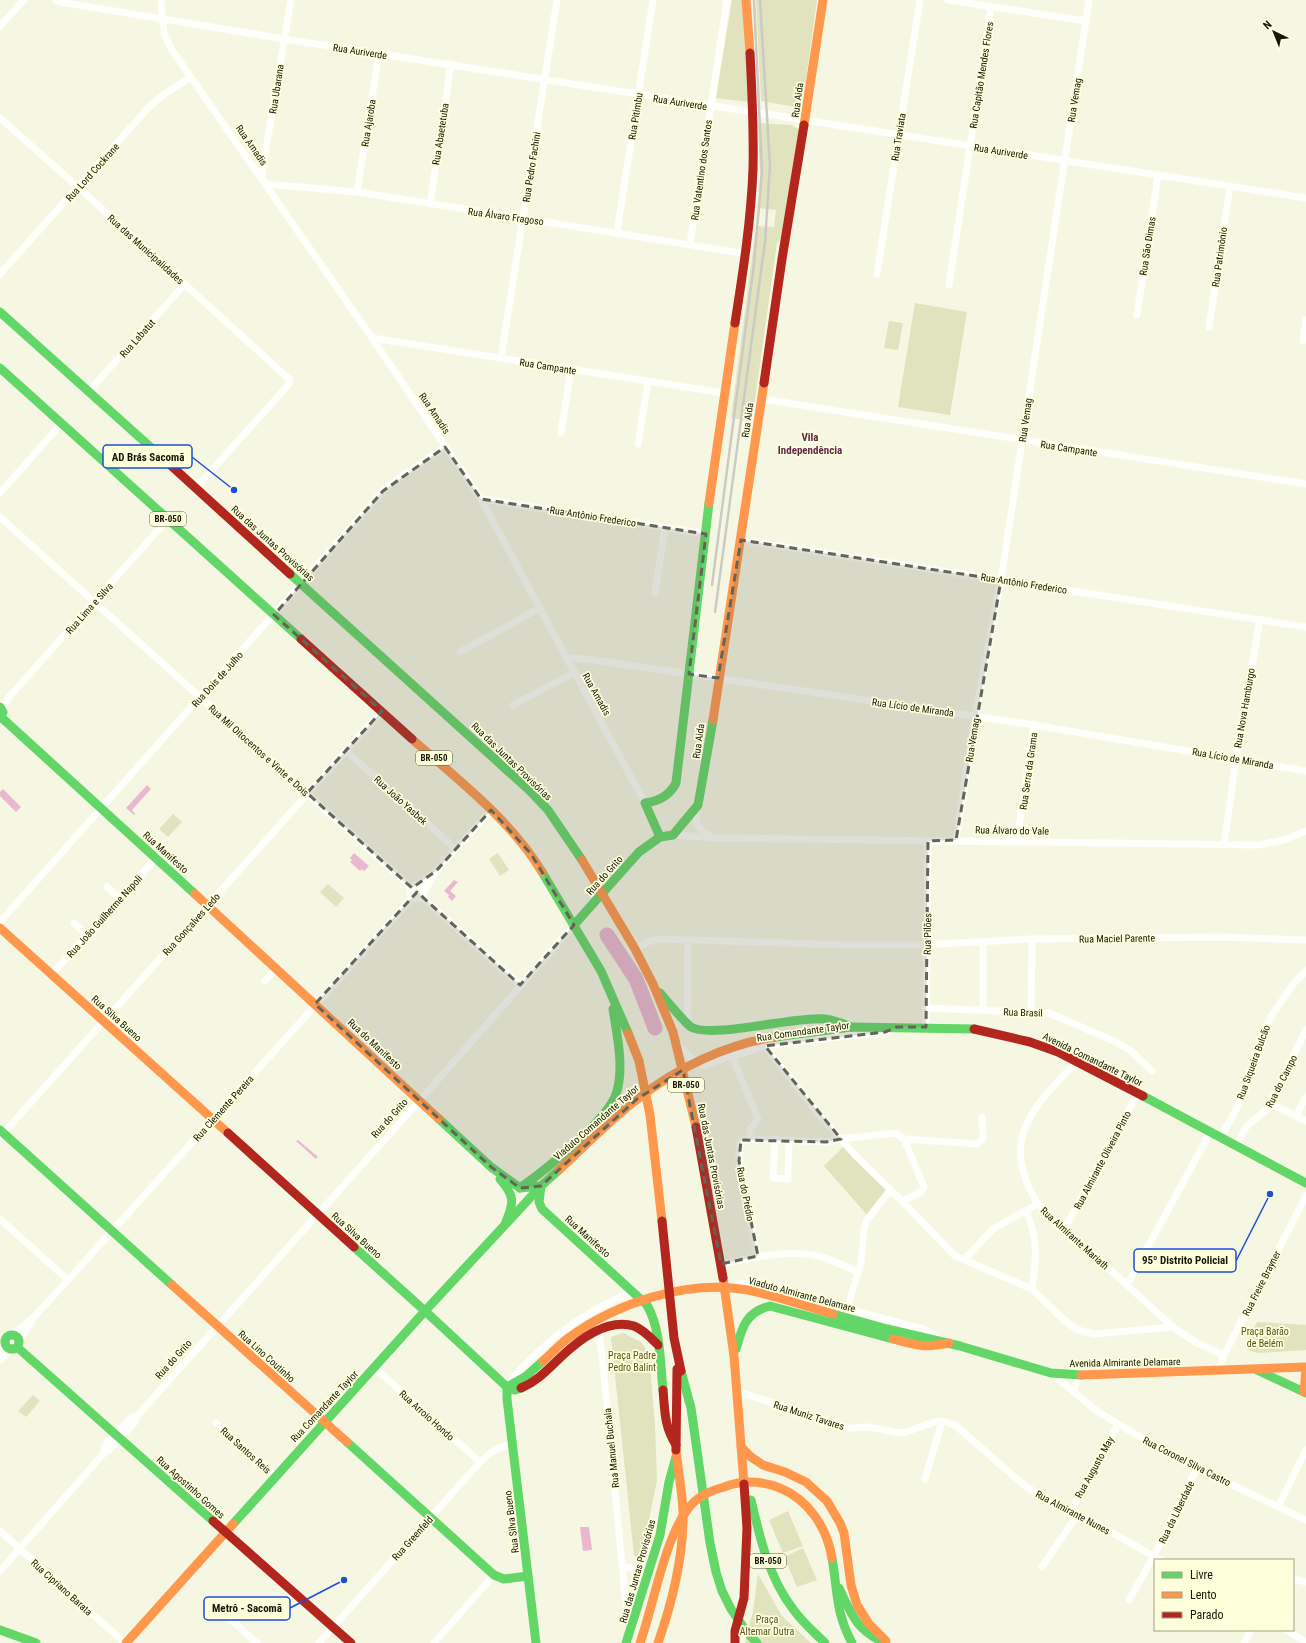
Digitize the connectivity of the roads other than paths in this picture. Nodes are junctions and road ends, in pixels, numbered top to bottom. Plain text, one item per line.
1 (24, 0) edge
2 (56, 0) edge
3 (161, 0) edge
4 (290, 0) edge
5 (557, 0) edge
6 (653, 0) edge
7 (727, 0) edge
8 (746, 0) edge
9 (823, 0) edge
10 (920, 0) edge
11 (948, 0) edge
12 (1089, 0) edge
13 (991, 7) junction
14 (163, 20) junction
15 (1086, 21) junction
16 (0, 26) edge
17 (284, 39) junction
18 (379, 53) junction
19 (451, 64) junction
20 (191, 77) junction
21 (545, 80) junction
22 (638, 95) junction
23 (710, 106) junction
24 (754, 113) junction
25 (0, 118) edge
26 (805, 121) junction
27 (898, 135) junction
28 (970, 146) junction
29 (264, 159) junction
30 (250, 161) junction
31 (1064, 161) junction
32 (1158, 176) junction
33 (264, 181) junction
34 (78, 187) junction
35 (1230, 187) junction
36 (356, 192) junction
37 (1306, 198) edge
38 (430, 204) junction
39 (524, 219) junction
40 (617, 232) junction
41 (690, 244) junction
42 (747, 254) junction
43 (0, 274) edge
44 (877, 274) dead end
45 (185, 284) junction
46 (949, 285) dead end
47 (0, 312) edge
48 (1136, 315) dead end
49 (1306, 320) edge
50 (1209, 326) dead end
51 (372, 338) junction
52 (1303, 341) dead end
53 (502, 358) junction
54 (0, 368) edge
55 (571, 369) junction
56 (648, 382) junction
57 (89, 391) junction
58 (724, 393) junction
59 (761, 399) junction
60 (62, 423) junction
61 (561, 433) dead end
62 (1022, 441) junction
63 (638, 444) dead end
64 (445, 448) junction
65 (1306, 484) edge
66 (196, 488) junction
67 (0, 493) edge
68 (481, 499) junction
69 (0, 516) edge
70 (168, 519) junction
71 (665, 528) junction
72 (706, 534) junction
73 (741, 540) junction
74 (1001, 580) junction
75 (298, 588) junction
76 (655, 593) dead end
77 (94, 602) junction
78 (540, 608) junction
79 (274, 615) junction
80 (1260, 619) junction
81 (1306, 627) edge
82 (460, 652) dead end
83 (566, 658) junction
84 (574, 673) junction
85 (690, 674) junction
86 (718, 678) junction
87 (200, 698) junction
88 (513, 705) dead end
89 (1, 711) edge
90 (382, 711) junction
91 (975, 716) junction
92 (1034, 725) junction
93 (346, 751) junction
94 (1236, 759) junction
95 (1306, 771) edge
96 (307, 793) junction
97 (645, 803) junction
98 (698, 805) junction
99 (101, 808) junction
100 (491, 810) junction
101 (1306, 831) edge
102 (673, 835) junction
103 (660, 837) junction
104 (716, 838) junction
105 (956, 840) junction
106 (928, 841) junction
107 (1018, 841) junction
108 (1224, 844) junction
109 (456, 849) junction
110 (156, 858) junction
111 (436, 871) junction
112 (414, 886) junction
113 (107, 887) dead end
114 (602, 893) junction
115 (423, 895) junction
116 (412, 898) junction
117 (120, 899) junction
118 (208, 906) junction
119 (0, 922) edge
120 (74, 923) dead end
121 (574, 925) junction
122 (0, 928) edge
123 (87, 935) junction
124 (1032, 939) junction
125 (1306, 940) edge
126 (688, 941) junction
127 (983, 942) junction
128 (927, 944) junction
129 (635, 949) junction
130 (276, 969) junction
131 (1306, 971) edge
132 (52, 974) junction
133 (266, 981) dead end
134 (652, 984) junction
135 (520, 985) junction
136 (611, 992) junction
137 (315, 1004) junction
138 (925, 1008) junction
139 (983, 1010) junction
140 (1031, 1013) junction
141 (104, 1021) junction
142 (687, 1023) junction
143 (851, 1027) junction
144 (897, 1027) junction
145 (926, 1027) junction
146 (1306, 1030) edge
147 (675, 1041) junction
148 (765, 1046) junction
149 (732, 1056) junction
150 (1076, 1062) junction
151 (1152, 1071) dead end
152 (1138, 1093) junction
153 (1306, 1097) edge
154 (420, 1100) junction
155 (1270, 1103) junction
156 (1296, 1116) junction
157 (982, 1117) dead end
158 (213, 1119) junction
159 (1306, 1121) edge
160 (1210, 1132) junction
161 (1, 1133) edge
162 (902, 1137) junction
163 (750, 1138) junction
164 (1220, 1138) junction
165 (775, 1139) junction
166 (840, 1139) junction
167 (789, 1140) junction
168 (1236, 1146) junction
169 (491, 1167) junction
170 (1306, 1183) edge
171 (542, 1184) junction
172 (520, 1188) junction
173 (890, 1190) junction
174 (1306, 1196) edge
175 (902, 1201) junction
176 (1038, 1204) junction
177 (1026, 1211) junction
178 (317, 1214) junction
179 (0, 1219) edge
180 (506, 1222) junction
181 (1065, 1228) junction
182 (112, 1231) junction
183 (758, 1256) junction
184 (964, 1260) junction
185 (721, 1264) junction
186 (858, 1272) junction
187 (68, 1280) junction
188 (1127, 1284) junction
189 (1032, 1289) junction
190 (726, 1291) junction
191 (633, 1292) junction
192 (847, 1309) junction
193 (425, 1311) junction
194 (217, 1326) junction
195 (1173, 1328) junction
196 (598, 1330) junction
197 (9, 1342) edge
198 (945, 1342) junction
199 (659, 1346) junction
200 (1224, 1355) junction
201 (734, 1356) junction
202 (0, 1360) edge
203 (678, 1362) junction
204 (375, 1368) junction
205 (1306, 1368) edge
206 (1257, 1370) junction
207 (1218, 1371) junction
208 (1051, 1374) junction
209 (1080, 1375) junction
210 (507, 1387) junction
211 (736, 1391) junction
212 (1073, 1392) junction
213 (1305, 1393) edge
214 (942, 1421) junction
215 (324, 1422) junction
216 (216, 1423) dead end
217 (1118, 1424) junction
218 (118, 1436) junction
219 (513, 1444) junction
220 (740, 1447) junction
221 (677, 1450) junction
222 (1306, 1450) edge
223 (480, 1462) junction
224 (742, 1463) junction
225 (1197, 1468) junction
226 (275, 1476) junction
227 (925, 1479) dead end
228 (1278, 1507) junction
229 (1071, 1511) junction
230 (1078, 1514) junction
231 (430, 1519) junction
232 (1306, 1520) edge
233 (0, 1531) edge
234 (226, 1532) junction
235 (20, 1548) junction
236 (1157, 1558) edge
237 (1154, 1562) edge
238 (623, 1566) junction
239 (1042, 1567) dead end
240 (0, 1571) edge
241 (649, 1573) junction
242 (494, 1575) junction
243 (528, 1576) junction
244 (1294, 1579) edge
245 (1306, 1582) edge
246 (835, 1583) junction
247 (1129, 1600) dead end
248 (626, 1606) dead end
249 (220, 1610) dead end
250 (334, 1627) junction
251 (0, 1630) edge
252 (735, 1630) junction
253 (1250, 1631) edge
254 (1288, 1631) edge
255 (641, 1641) edge
256 (1306, 1642) edge
257 (36, 1643) edge
258 (126, 1643) edge
259 (257, 1643) edge
260 (319, 1643) edge
261 (351, 1643) edge
262 (434, 1643) edge
263 (536, 1643) edge
264 (626, 1643) edge
265 (658, 1643) edge
266 (729, 1643) edge
267 (735, 1643) edge
268 (757, 1643) edge
269 (825, 1643) edge
270 (852, 1643) edge
271 (886, 1643) edge
272 (889, 1643) edge
273 (1244, 1643) edge

1 - 16 street
2 - 14 street, Rua Auriverde
3 - 14 street, Rua Amadis
4 - 17 street, Rua Ubarana
5 - 21 street, Rua Pedro Fachini
6 - 22 street, Rua Pitimbu
7 - 23 street, Rua Vatentino dos Santos
8 - 24 main road, Rua Aida
9 - 26 main road, Rua Aida
10 - 27 street, Rua Traviata
11 - 13 street
12 - 15 street, Rua Vemag
13 - 15 street
13 - 28 street, Rua Capitão Mendes Flores
14 - 17 street, Rua Auriverde
14 - 20 street, Rua Amadis
15 - 31 street, Rua Vemag
17 - 18 street, Rua Auriverde
17 - 29 street, Rua Ubarana
18 - 19 street, Rua Auriverde
18 - 36 street, Rua Ajaroba
19 - 21 street, Rua Auriverde
19 - 38 street, Rua Abaetetuba
20 - 30 street, Rua Amadis
20 - 34 street, Rua Lord Cockrane
21 - 22 street, Rua Auriverde
21 - 39 street, Rua Pedro Fachini
22 - 23 street, Rua Auriverde
22 - 40 street, Rua Pitimbu
23 - 24 street, Rua Auriverde
23 - 41 street, Rua Vatentino dos Santos
24 - 26 street, Rua Auriverde
24 - 42 main road, Rua Aida
25 - 34 street, Rua das Municipalidades
26 - 27 street, Rua Auriverde
26 - 59 main road, Rua Aida
27 - 28 street, Rua Auriverde
27 - 44 street, Rua Traviata
28 - 31 street, Rua Auriverde
28 - 46 street, Rua Capitão Mendes Flores
29 - 30 street
29 - 33 street, Rua Ubarana
30 - 33 street, Rua Amadis
31 - 32 street, Rua Auriverde
31 - 62 street, Rua Vemag
32 - 35 street, Rua Auriverde
32 - 48 street, Rua São Dimas
33 - 36 street, Rua Álvaro Fragoso
33 - 51 street, Rua Amadis
34 - 43 street, Rua Lord Cockrane
34 - 45 street, Rua das Municipalidades
35 - 37 street, Rua Auriverde
35 - 50 street, Rua Patrimônio
36 - 38 street, Rua Álvaro Fragoso
38 - 39 street, Rua Álvaro Fragoso
39 - 40 street, Rua Álvaro Fragoso
39 - 53 street, Rua Pedro Fachini
40 - 41 street, Rua Álvaro Fragoso
41 - 42 street, Rua Álvaro Fragoso
42 - 58 main road, Rua Aida
45 - 57 street, Rua Labatut
45 - 66 street, Rua das Municipalidades
47 - 57 main road, Rua das Juntas Provisórias / BR-050
49 - 52 street
51 - 53 street, Rua Campante
51 - 64 street, Rua Amadis
53 - 55 street, Rua Campante
54 - 60 main road, Rua das Juntas Provisórias / BR-050
55 - 56 street, Rua Campante
55 - 61 street
56 - 58 street, Rua Campante
56 - 63 street
57 - 66 main road, Rua das Juntas Provisórias / BR-050
58 - 72 main road, Rua Aida
59 - 62 street, Rua Campante
59 - 73 main road, Rua Aida
60 - 67 street
60 - 70 main road, Rua das Juntas Provisórias / BR-050
62 - 65 street, Rua Campante
62 - 74 street, Rua Vemag
64 - 68 street, Rua Amadis
64 - 75 street, Rua Dois de Julho
66 - 75 main road, Rua das Juntas Provisórias / BR-050
68 - 71 street, Rua Antônio Frederico
68 - 78 street, Rua Amadis
69 - 77 street, Rua Mil Oitocentos e Vinte e Dois
70 - 77 street, Rua Lima e Silva
70 - 79 main road, Rua das Juntas Provisórias / BR-050
71 - 72 street, Rua Antônio Frederico
71 - 76 street
72 - 85 main road, Rua Aida
73 - 74 street, Rua Antônio Frederico
73 - 86 main road, Rua Aida
74 - 80 street, Rua Antônio Frederico
74 - 91 street, Rua Vemag
75 - 79 street, Rua Dois de Julho
75 - 114 main road, Rua das Juntas Provisórias / BR-050
77 - 87 street, Rua Mil Oitocentos e Vinte e Dois
77 - 89 street, Rua Lima e Silva
78 - 82 street
78 - 83 street, Rua Amadis
79 - 87 street, Rua Dois de Julho
79 - 90 main road, Rua das Juntas Provisórias / BR-050
80 - 81 street, Rua Antônio Frederico
80 - 94 street, Rua Nova Hamburgo
83 - 84 street, Rua Amadis
83 - 85 street, Rua Lício de Miranda
84 - 88 street
84 - 97 street, Rua Amadis
85 - 86 street, Rua Lício de Miranda
85 - 97 main road, Rua Aida
86 - 91 street, Rua Lício de Miranda
86 - 98 main road, Rua Aida
87 - 96 street, Rua Mil Oitocentos e Vinte e Dois
87 - 99 street, Rua Dois de Julho
89 - 99 main road, Rua Manifesto
90 - 93 street, Rua Gonçalves Ledo
90 - 100 main road, Rua das Juntas Provisórias / BR-050
91 - 92 street, Rua Lício de Miranda
91 - 105 street, Rua Vemag
92 - 94 street, Rua Lício de Miranda
92 - 107 street, Rua Serra da Grama
93 - 96 street, Rua Gonçalves Ledo
93 - 109 street, Rua João Yasbek
94 - 95 street, Rua Lício de Miranda
94 - 108 street, Rua Nova Hamburgo
96 - 112 street, Rua Mil Oitocentos e Vinte e Dois
96 - 118 street, Rua Gonçalves Ledo
97 - 103 main road, Rua Amadis
98 - 102 main road, Rua Aida
98 - 104 street, Rua Álvaro do Vale
99 - 110 main road, Rua Manifesto
99 - 119 street, Rua Dois de Julho
100 - 109 street
100 - 121 main road, Rua das Juntas Provisórias / BR-050
101 - 108 street, Rua Álvaro do Vale
102 - 103 main road, Rua Álvaro do Vale
102 - 104 street, Rua Álvaro do Vale
103 - 114 main road, Rua do Grito
104 - 106 street, Rua Álvaro do Vale
105 - 106 street, Rua Álvaro do Vale
105 - 107 street, Rua Álvaro do Vale
106 - 128 street, Rua Pilões
107 - 108 street, Rua Álvaro do Vale
109 - 111 street
110 - 117 street, Rua João Guilherme Napoli
110 - 118 main road, Rua Manifesto
111 - 112 street
111 - 115 street
112 - 115 street
112 - 116 street
113 - 117 street
114 - 121 main road, Rua do Grito
114 - 129 main road, Rua das Juntas Provisórias / BR-050
115 - 116 street
115 - 135 street
116 - 137 street, Rua Clemente Pereira
117 - 123 street, Rua João Guilherme Napoli
118 - 130 main road, Rua Manifesto
118 - 141 street, Rua Gonçalves Ledo
120 - 123 street
121 - 135 street, Rua do Grito
121 - 136 main road, Rua das Juntas Provisórias / BR-050
122 - 132 main road, Rua Silva Bueno
123 - 132 street, Rua João Guilherme Napoli
124 - 125 street, Rua Maciel Parente
124 - 127 street, Rua Maciel Parente
124 - 140 street
126 - 128 street, Rua Maciel Parente
126 - 129 street, Rua Maciel Parente
126 - 142 street
127 - 128 street, Rua Maciel Parente
127 - 139 street
128 - 138 street, Rua Pilões
129 - 134 main road, Rua das Juntas Provisórias / BR-050
130 - 133 street
130 - 137 main road, Rua Manifesto
131 - 164 street, Rua Siqueira Bulcão
132 - 141 main road, Rua Silva Bueno
134 - 142 main road
134 - 147 main road, Rua das Juntas Provisórias / BR-050
135 - 154 street, Rua do Grito
136 - 172 main road
136 - 203 main road, Rua das Juntas Provisórias / BR-050
137 - 154 main road, Rua do Manifesto
137 - 158 street, Rua Clemente Pereira
138 - 139 street, Rua Brasil
138 - 145 street, Rua Pilões
139 - 140 street, Rua Brasil
140 - 151 street, Rua Brasil
141 - 158 main road, Rua Silva Bueno
141 - 161 street, Rua Gonçalves Ledo
142 - 143 main road
143 - 144 main road, Avenida Comandante Taylor
143 - 171 main road, Viaduto Comandante Taylor
144 - 145 main road, Avenida Comandante Taylor
144 - 148 street, Rua Comandante Taylor
145 - 150 main road, Avenida Comandante Taylor
146 - 155 street, Rua do Campo
147 - 149 street, Rua Comandante Taylor
147 - 185 main road, Rua das Juntas Provisórias / BR-050
148 - 149 street, Rua Comandante Taylor
148 - 166 street
149 - 163 street, Rua do Prédio
150 - 152 main road, Avenida Comandante Taylor
150 - 176 street, Rua Almirante Mariath
152 - 160 main road, Avenida Comandante Taylor
152 - 181 street, Rua Almirante Oliveira Pinto
153 - 156 street
154 - 169 main road
154 - 178 street, Rua do Grito
155 - 156 street
155 - 168 street, Rua do Campo
156 - 159 street
157 - 162 street
158 - 178 main road, Rua Silva Bueno
158 - 182 street, Rua Clemente Pereira
160 - 164 main road, Avenida Comandante Taylor
160 - 188 street
161 - 182 main road, Rua Lino Coutinho
162 - 166 street
162 - 175 street
163 - 165 street
163 - 183 street, Rua do Prédio
164 - 168 main road, Avenida Comandante Taylor
165 - 167 street
165 - 167 street
166 - 167 street
166 - 173 street
168 - 170 main road, Avenida Comandante Taylor
169 - 172 main road
169 - 180 main road
171 - 172 main road
171 - 180 main road, Rua Comandante Taylor
171 - 191 main road, Rua Manifesto
173 - 175 street
173 - 186 street
174 - 200 street, Rua Freire Brayner
175 - 184 street
176 - 177 street
176 - 181 street, Rua Almirante Mariath
177 - 184 street
177 - 189 street
178 - 193 main road, Rua Silva Bueno
178 - 194 street, Rua do Grito
179 - 187 street
180 - 193 main road, Rua Comandante Taylor
181 - 188 street, Rua Almirante Mariath
182 - 187 street, Rua Clemente Pereira
182 - 194 main road, Rua Lino Coutinho
183 - 185 street
183 - 186 street
184 - 189 street
185 - 190 main road, Rua das Juntas Provisórias / BR-050
186 - 192 street
187 - 197 street, Rua Clemente Pereira
188 - 195 street, Rua Almirante Mariath
189 - 195 street
190 - 192 street, Avenida Almirante Delamare
190 - 201 main road, Rua das Juntas Provisórias / BR-050
191 - 199 main road, Rua Manifesto
191 - 210 street
192 - 198 street, Avenida Almirante Delamare
193 - 204 main road, Rua Comandante Taylor
193 - 210 main road, Rua Silva Bueno
194 - 215 main road, Rua Lino Coutinho
194 - 218 street, Rua do Grito
195 - 200 street, Rua Almirante Mariath
196 - 199 main road
196 - 210 main road
196 - 238 street, Rua Manuel Buchala
197 - 202 street, Rua Clemente Pereira
197 - 218 main road, Rua Agostinho Gomes
198 - 201 main road
198 - 208 main road, Avenida Almirante Delamare
198 - 210 main road, Viaduto Almirante Delamare
199 - 221 main road
200 - 207 street, Rua Freire Brayner
201 - 211 main road, Rua das Juntas Provisórias / BR-050
203 - 221 main road, Rua das Juntas Provisórias
203 - 268 main road, Rua das Juntas Provisórias / BR-050
204 - 215 main road, Rua Comandante Taylor
204 - 223 street, Rua Arroio Hondo
205 - 206 main road, Avenida Almirante Delamare
205 - 213 main road
206 - 207 main road, Avenida Almirante Delamare
206 - 213 main road
207 - 209 main road, Avenida Almirante Delamare
208 - 209 main road, Avenida Almirante Delamare
208 - 212 street, Rua Coronel Silva Castro
209 - 212 street
210 - 219 main road, Rua Silva Bueno
211 - 214 street, Rua Muniz Tavares
211 - 220 main road, Rua das Juntas Provisórias / BR-050
212 - 217 street, Rua Coronel Silva Castro
214 - 227 street
214 - 229 street, Rua Almirante Nunes
215 - 226 main road, Rua Comandante Taylor
215 - 231 main road, Rua Lino Coutinho
216 - 226 street, Rua Santos Reis
217 - 225 street, Rua Coronel Silva Castro
217 - 229 street, Rua Augusto May
218 - 234 main road, Rua Agostinho Gomes
218 - 235 street, Rua do Grito
219 - 223 street, Rua Greenfeld
219 - 243 main road, Rua Silva Bueno
220 - 224 main road, Rua das Juntas Provisórias / BR-050
220 - 272 main road
221 - 241 main road, Rua das Juntas Provisórias
221 - 265 main road
222 - 228 street
223 - 231 street, Rua Greenfeld
224 - 252 main road
224 - 269 main road, BR-050
225 - 228 street, Rua Coronel Silva Castro
225 - 236 street, Rua da Liberdade
226 - 234 main road, Rua Comandante Taylor
228 - 232 street, Rua Coronel Silva Castro
229 - 230 street, Rua Almirante Nunes
230 - 236 street, Rua Almirante Nunes
230 - 239 street
231 - 242 main road, Rua Lino Coutinho
231 - 250 street, Rua Greenfeld
233 - 235 street, Rua Cipriano Barata
234 - 250 main road, Rua Agostinho Gomes
234 - 258 main road, Rua Comandante Taylor
235 - 240 street, Rua do Grito
235 - 258 street, Rua Cipriano Barata
237 - 247 street, Rua da Liberdade
238 - 241 street
238 - 248 street, Rua Manuel Buchala
241 - 264 main road, Rua das Juntas Provisórias
242 - 243 main road
242 - 262 street
243 - 263 main road, Rua Silva Bueno
244 - 245 street
246 - 255 main road
246 - 270 main road
246 - 271 main road
249 - 259 street
250 - 260 street, Rua Greenfeld
250 - 261 main road, Rua Agostinho Gomes
251 - 257 main road
252 - 266 main road
252 - 267 main road
253 - 273 street
254 - 256 street

